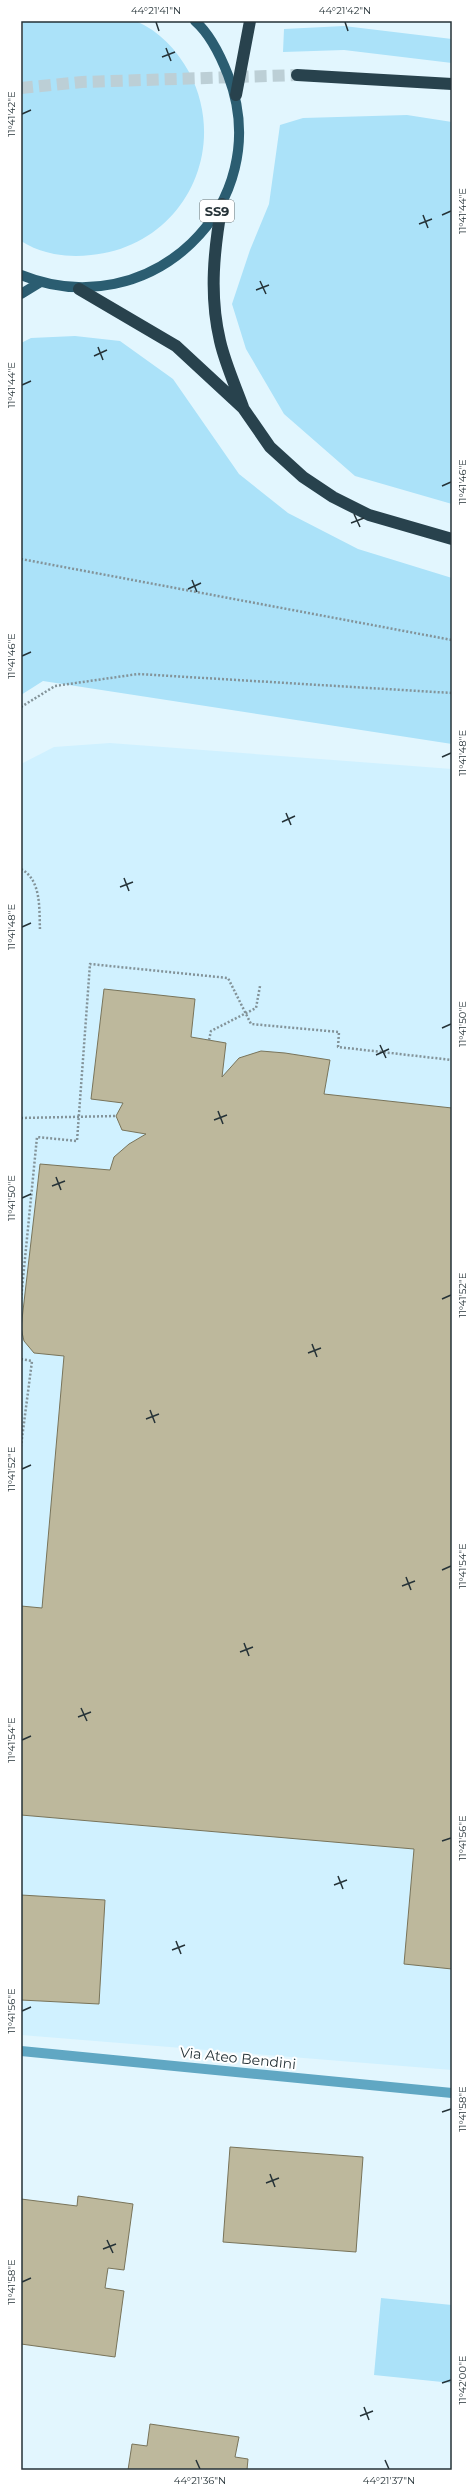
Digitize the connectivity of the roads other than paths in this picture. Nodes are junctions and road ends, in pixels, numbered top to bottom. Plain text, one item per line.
1 (195, 21) edge
2 (250, 21) edge
3 (297, 75) tunnel mouth
4 (452, 84) edge
5 (236, 95) junction
6 (222, 204) junction
7 (21, 275) edge
8 (39, 283) junction
9 (79, 289) junction
10 (21, 294) edge
11 (243, 408) junction
12 (452, 539) edge
13 (21, 2051) edge
14 (452, 2093) edge

1 - 5 main road, SS9
2 - 5 highway
3 - 4 highway
5 - 6 main road, SS9
6 - 9 main road, SS9
6 - 11 highway
7 - 8 main road, SS9
8 - 9 main road, SS9
8 - 10 main road
9 - 11 highway
11 - 12 highway
13 - 14 street, Via Ateo Bendini

